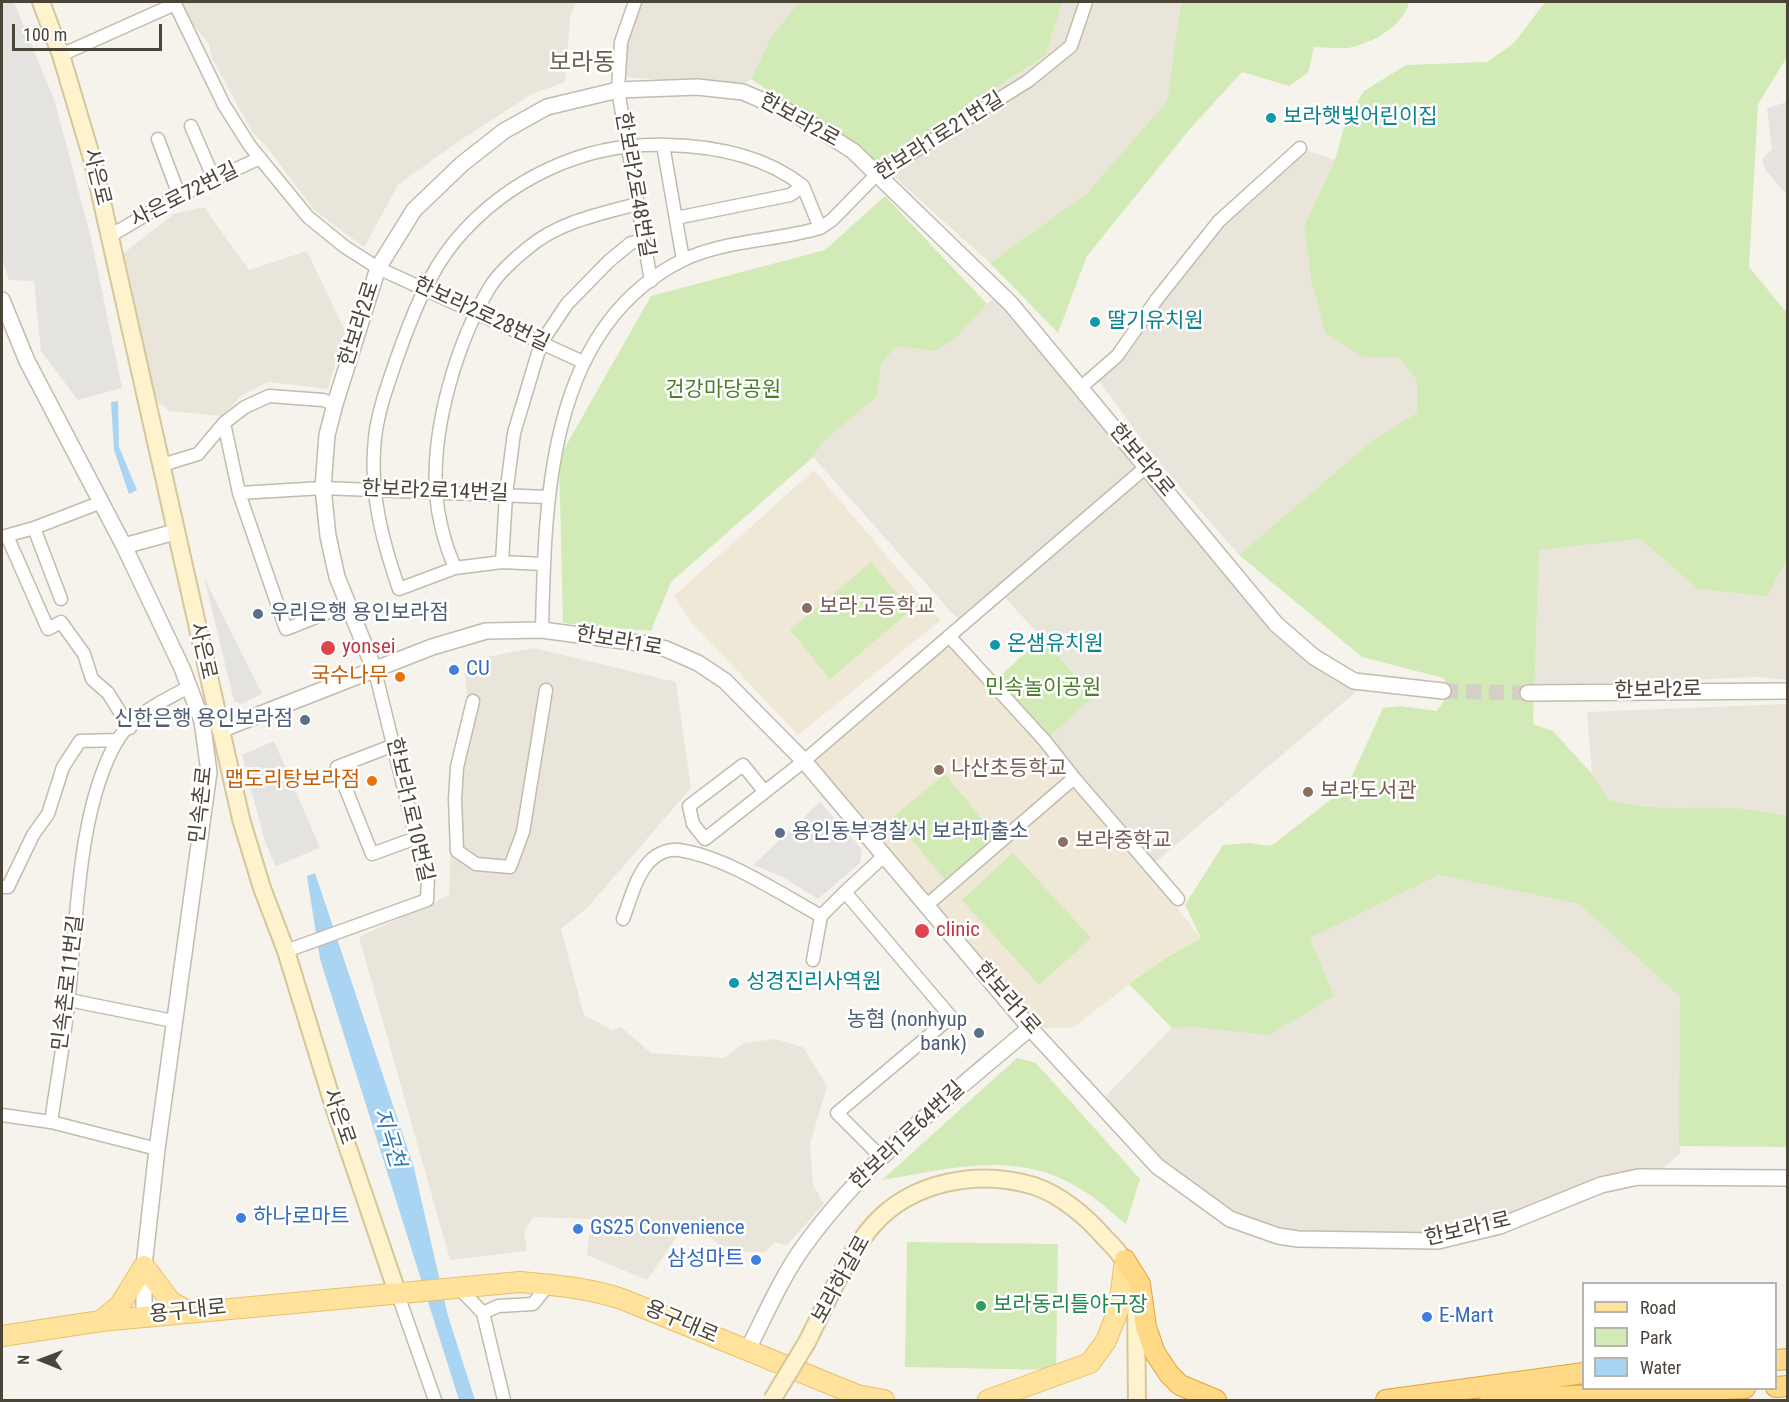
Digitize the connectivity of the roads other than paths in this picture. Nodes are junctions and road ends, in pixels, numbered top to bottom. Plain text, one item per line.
1 (41, 2) edge
2 (635, 2) edge
3 (1086, 2) edge
4 (175, 3) edge
5 (61, 55) junction
6 (618, 90) junction
7 (191, 126) dead end
8 (158, 138) dead end
9 (663, 145) junction
10 (628, 148) junction
11 (1300, 148) dead end
12 (260, 158) junction
13 (876, 175) junction
14 (214, 179) junction
15 (802, 186) junction
16 (179, 195) junction
17 (638, 204) junction
18 (676, 218) junction
19 (820, 228) junction
20 (110, 236) junction
21 (644, 240) junction
22 (683, 260) junction
23 (378, 268) junction
24 (651, 281) junction
25 (424, 289) junction
26 (2, 300) edge
27 (477, 313) junction
28 (541, 343) junction
29 (583, 362) junction
30 (1080, 388) junction
31 (334, 404) junction
32 (224, 423) junction
33 (162, 465) junction
34 (1146, 467) junction
35 (322, 488) junction
36 (374, 490) junction
37 (436, 492) junction
38 (239, 493) junction
39 (506, 495) junction
40 (548, 497) junction
41 (99, 503) junction
42 (33, 528) junction
43 (175, 531) junction
44 (4, 536) edge
45 (124, 546) junction
46 (502, 562) junction
47 (543, 564) junction
48 (455, 568) junction
49 (61, 600) dead end
50 (347, 605) junction
51 (542, 630) junction
52 (949, 636) junction
53 (375, 671) junction
54 (189, 687) junction
55 (546, 690) dead end
56 (1443, 690) tunnel mouth
57 (1788, 691) edge
58 (1528, 693) tunnel mouth
59 (473, 702) dead end
60 (130, 728) junction
61 (220, 730) junction
62 (118, 740) junction
63 (394, 745) junction
64 (804, 761) junction
65 (1074, 778) junction
66 (764, 792) junction
67 (416, 838) junction
68 (885, 855) junction
69 (2, 887) edge
70 (845, 892) junction
71 (1178, 899) dead end
72 (927, 905) junction
73 (821, 916) junction
74 (623, 919) dead end
75 (292, 949) junction
76 (813, 960) dead end
77 (69, 1000) junction
78 (172, 1021) junction
79 (1030, 1028) junction
80 (2, 1115) edge
81 (51, 1122) junction
82 (157, 1149) junction
83 (880, 1156) junction
84 (1788, 1178) edge
85 (1125, 1260) junction
86 (144, 1266) junction
87 (549, 1284) junction
88 (465, 1287) junction
89 (404, 1292) junction
90 (190, 1312) junction
91 (483, 1313) junction
92 (144, 1317) junction
93 (101, 1321) junction
94 (2, 1336) edge
95 (747, 1351) junction
96 (1582, 1373) edge
97 (1724, 1390) edge
98 (435, 1401) edge
99 (504, 1401) edge
100 (772, 1401) edge
101 (884, 1401) edge
102 (988, 1401) edge
103 (1137, 1401) edge
104 (1216, 1401) edge
105 (1386, 1401) edge
106 (1490, 1401) edge

1 - 5 main road, 사은로
2 - 6 street, 한보라2로48번길
3 - 13 street, 한보라1로21번길
4 - 5 street
4 - 12 street, 한보라2로28번길
5 - 20 main road, 사은로
6 - 10 street, 한보라2로48번길
6 - 13 street, 한보라2로
6 - 23 street, 한보라2로
7 - 14 street
8 - 16 street
9 - 10 street
9 - 15 street
9 - 18 street
10 - 17 street, 한보라2로48번길
10 - 25 street
11 - 30 street
12 - 14 street, 사은로72번길
12 - 23 street, 한보라2로28번길
13 - 19 street, 한보라1로21번길
13 - 30 street, 한보라2로
14 - 16 street, 사은로72번길
15 - 18 street
15 - 19 street
16 - 20 street, 사은로72번길
17 - 21 street, 한보라2로48번길
17 - 27 street
18 - 22 street
19 - 22 street, 한보라1로21번길
20 - 33 main road, 사은로
21 - 24 street, 한보라2로48번길
21 - 28 street
22 - 24 street, 한보라1로21번길
23 - 25 street, 한보라2로28번길
23 - 31 street, 한보라2로
24 - 29 street, 한보라1로21번길
25 - 27 street, 한보라2로28번길
25 - 36 street
26 - 41 street, 민속촌로
27 - 28 street, 한보라2로28번길
27 - 37 street
28 - 29 street, 한보라2로28번길
28 - 39 street
29 - 40 street, 한보라1로21번길
30 - 34 street, 한보라2로
31 - 32 street
31 - 35 street, 한보라2로
32 - 33 street
32 - 38 street
33 - 43 main road, 사은로
34 - 52 street
34 - 56 street, 한보라2로
35 - 36 street, 한보라2로14번길
35 - 38 street, 한보라2로14번길
35 - 50 street, 한보라2로
36 - 37 street, 한보라2로14번길
36 - 48 street
37 - 39 street, 한보라2로14번길
37 - 48 street
38 - 50 street
39 - 40 street, 한보라2로14번길
39 - 46 street
40 - 47 street, 한보라1로21번길
41 - 42 street
41 - 45 street, 민속촌로
42 - 44 street
42 - 49 street
43 - 45 street
43 - 61 main road, 사은로
44 - 60 street
45 - 54 street, 민속촌로
46 - 47 street
46 - 48 street
47 - 51 street, 한보라1로21번길
50 - 53 street, 한보라2로
51 - 53 street, 한보라1로
51 - 64 street, 한보라1로
52 - 64 street
52 - 65 street
53 - 61 street, 한보라1로
53 - 63 street, 한보라1로10번길
54 - 60 street, 민속촌로11번길
54 - 78 street, 민속촌로
55 - 59 street
57 - 58 street, 한보라2로
60 - 62 street, 민속촌로11번길
61 - 75 main road, 사은로
62 - 69 street
62 - 77 street, 민속촌로11번길
63 - 67 street, 한보라1로10번길
63 - 67 street
64 - 66 street
64 - 68 street, 한보라1로
65 - 71 street
65 - 72 street
66 - 66 street
67 - 75 street, 한보라1로10번길
68 - 70 street
68 - 72 street, 한보라1로
70 - 73 street
70 - 83 street
72 - 79 street, 한보라1로
73 - 74 street
73 - 76 street
75 - 89 main road, 사은로
77 - 78 street
77 - 81 street, 민속촌로11번길
78 - 82 street, 민속촌로
79 - 83 street, 한보라1로64번길
79 - 84 street, 한보라1로
80 - 81 street
81 - 82 street
82 - 86 street, 민속촌로
83 - 95 street, 한보라1로64번길
85 - 100 main road, 보라하갈로, bridge
85 - 102 main road
85 - 103 main road, 보라하갈로
85 - 104 highway
86 - 90 main road
86 - 92 street, 민속촌로
86 - 93 main road
87 - 88 main road, 용구대로
87 - 91 street
87 - 95 main road, 용구대로
88 - 89 main road, 용구대로
88 - 91 street
89 - 90 main road, 용구대로
89 - 98 street
90 - 92 main road, 용구대로
91 - 99 street
92 - 93 main road, 용구대로
93 - 94 main road, 용구대로
95 - 101 main road, 용구대로
96 - 105 highway
97 - 106 highway

